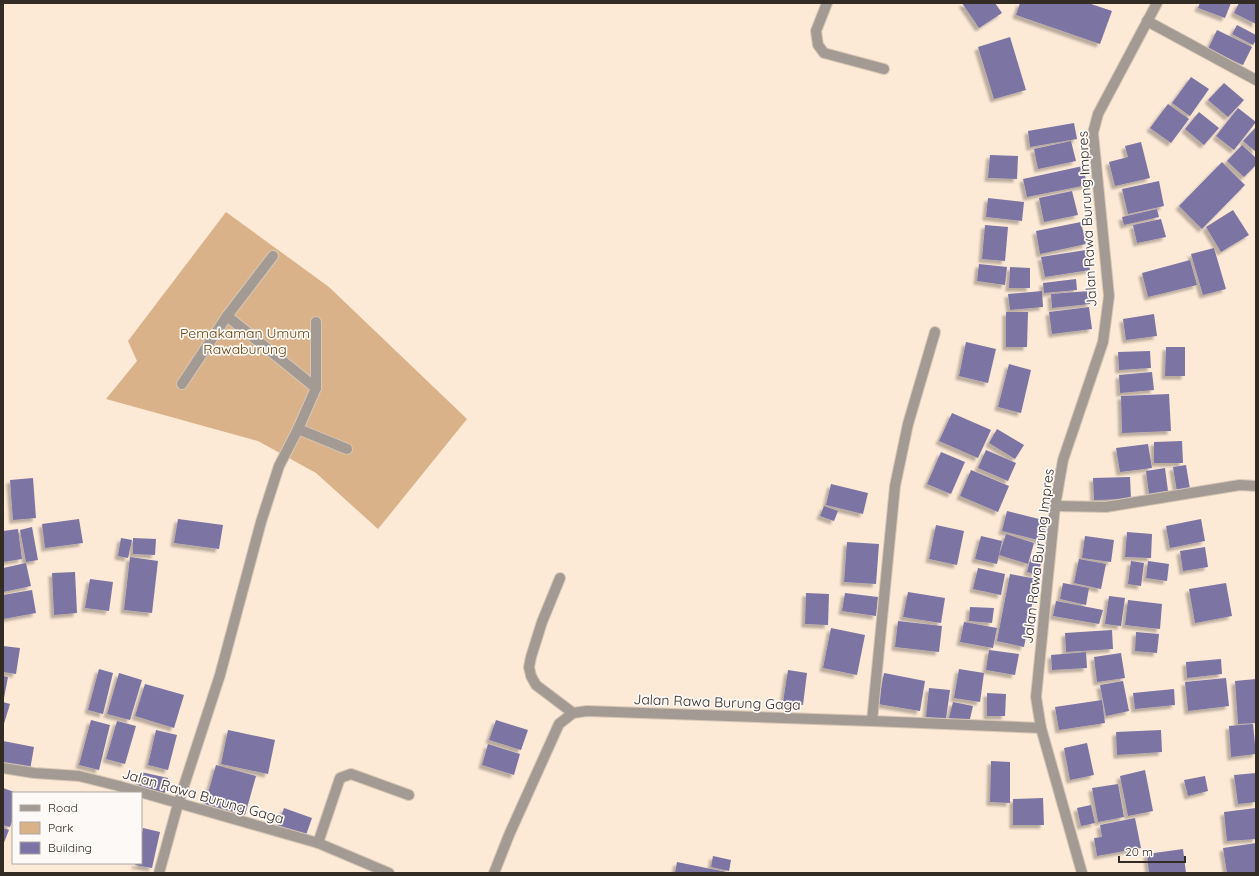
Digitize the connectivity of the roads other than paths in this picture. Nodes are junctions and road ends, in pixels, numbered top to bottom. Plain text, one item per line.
1 (827, 3) edge
2 (1157, 3) edge
3 (1147, 21) junction
4 (884, 69) dead end
5 (1256, 80) edge
6 (273, 256) dead end
7 (227, 316) junction
8 (316, 322) dead end
9 (934, 332) dead end
10 (182, 384) dead end
11 (316, 388) junction
12 (298, 429) junction
13 (347, 449) dead end
14 (1256, 486) edge
15 (1055, 506) junction
16 (560, 578) dead end
17 (573, 713) junction
18 (872, 721) junction
19 (1041, 728) junction
20 (3, 768) edge
21 (139, 792) edge
22 (142, 793) edge
23 (409, 795) dead end
24 (178, 804) junction
25 (318, 843) junction
26 (159, 873) edge
27 (389, 873) edge
28 (494, 873) edge
29 (1082, 873) edge

1 - 4 street
2 - 3 street, Jalan Rawa Burung Impres
3 - 5 street
3 - 15 street, Jalan Rawa Burung Impres
6 - 7 street
7 - 10 street
7 - 11 street
8 - 11 street
9 - 18 street
11 - 12 street
12 - 13 street
12 - 24 street
14 - 15 street
15 - 19 street, Jalan Rawa Burung Impres
16 - 17 street
17 - 18 street, Jalan Rawa Burung Gaga
17 - 28 street
18 - 19 street, Jalan Rawa Burung Gaga
19 - 29 street, Jalan Rawa Burung Impres
20 - 21 street, Jalan Rawa Burung Gaga
22 - 24 street, Jalan Rawa Burung Gaga
23 - 25 street
24 - 25 street, Jalan Rawa Burung Gaga
24 - 26 street
25 - 27 street, Jalan Rawa Burung Gaga

